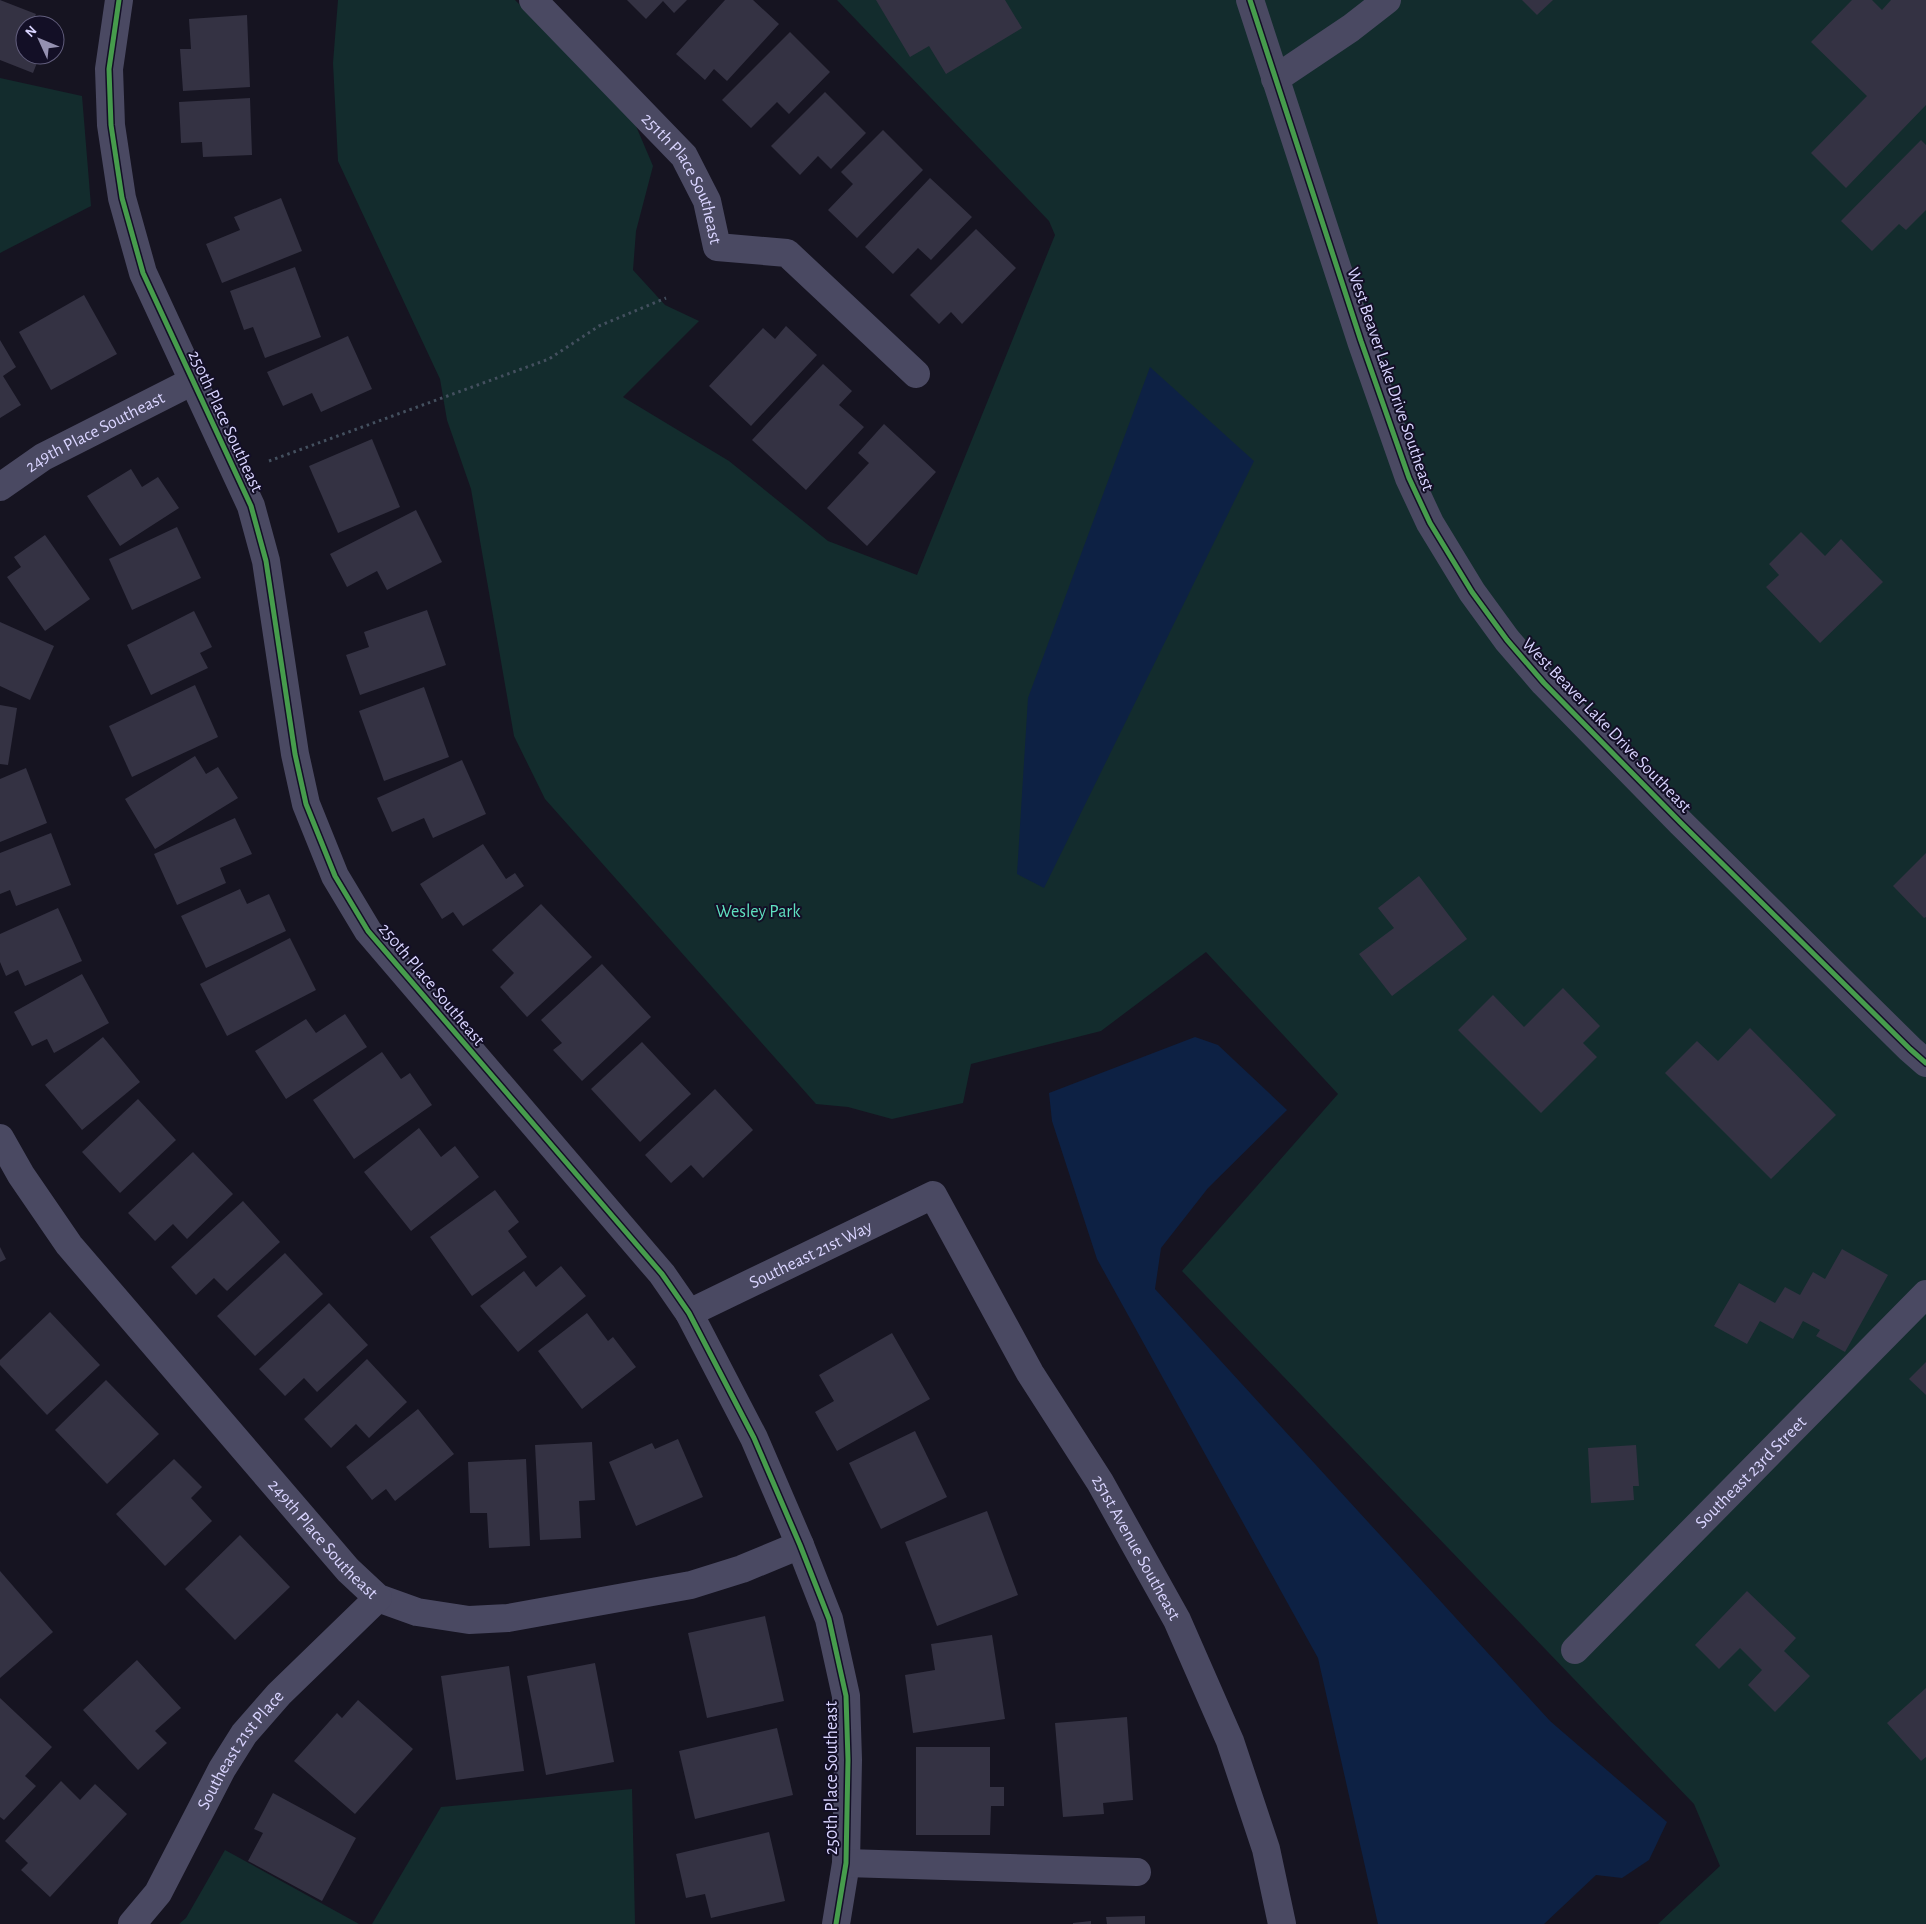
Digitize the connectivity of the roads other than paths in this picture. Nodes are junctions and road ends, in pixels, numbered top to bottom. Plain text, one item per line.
1 (119, 0) edge
2 (533, 0) edge
3 (1250, 0) edge
4 (1387, 0) edge
5 (1275, 79) junction
6 (916, 374) dead end
7 (193, 381) junction
8 (0, 487) edge
9 (1926, 1063) edge
10 (0, 1138) edge
11 (932, 1195) joint
12 (1926, 1294) edge
13 (689, 1313) junction
14 (800, 1545) junction
15 (378, 1598) junction
16 (1575, 1650) dead end
17 (846, 1863) junction
18 (1137, 1872) dead end
19 (132, 1924) edge
20 (836, 1924) edge
21 (1282, 1924) edge

1 - 7 street, 250th Place Southeast
2 - 6 street, 251th Place Southeast
3 - 5 street, West Beaver Lake Drive Southeast
4 - 5 street
5 - 9 street, West Beaver Lake Drive Southeast
7 - 8 street, 249th Place Southeast
7 - 13 street, 250th Place Southeast
10 - 15 street, 249th Place Southeast
11 - 13 street, Southeast 21st Way
11 - 21 street, 251st Avenue Southeast
12 - 16 street, Southeast 23rd Street
13 - 14 street, 250th Place Southeast
14 - 15 street, 249th Place Southeast
14 - 17 street, 250th Place Southeast
15 - 19 street, Southeast 21st Place
17 - 18 street
17 - 20 street, 250th Place Southeast

